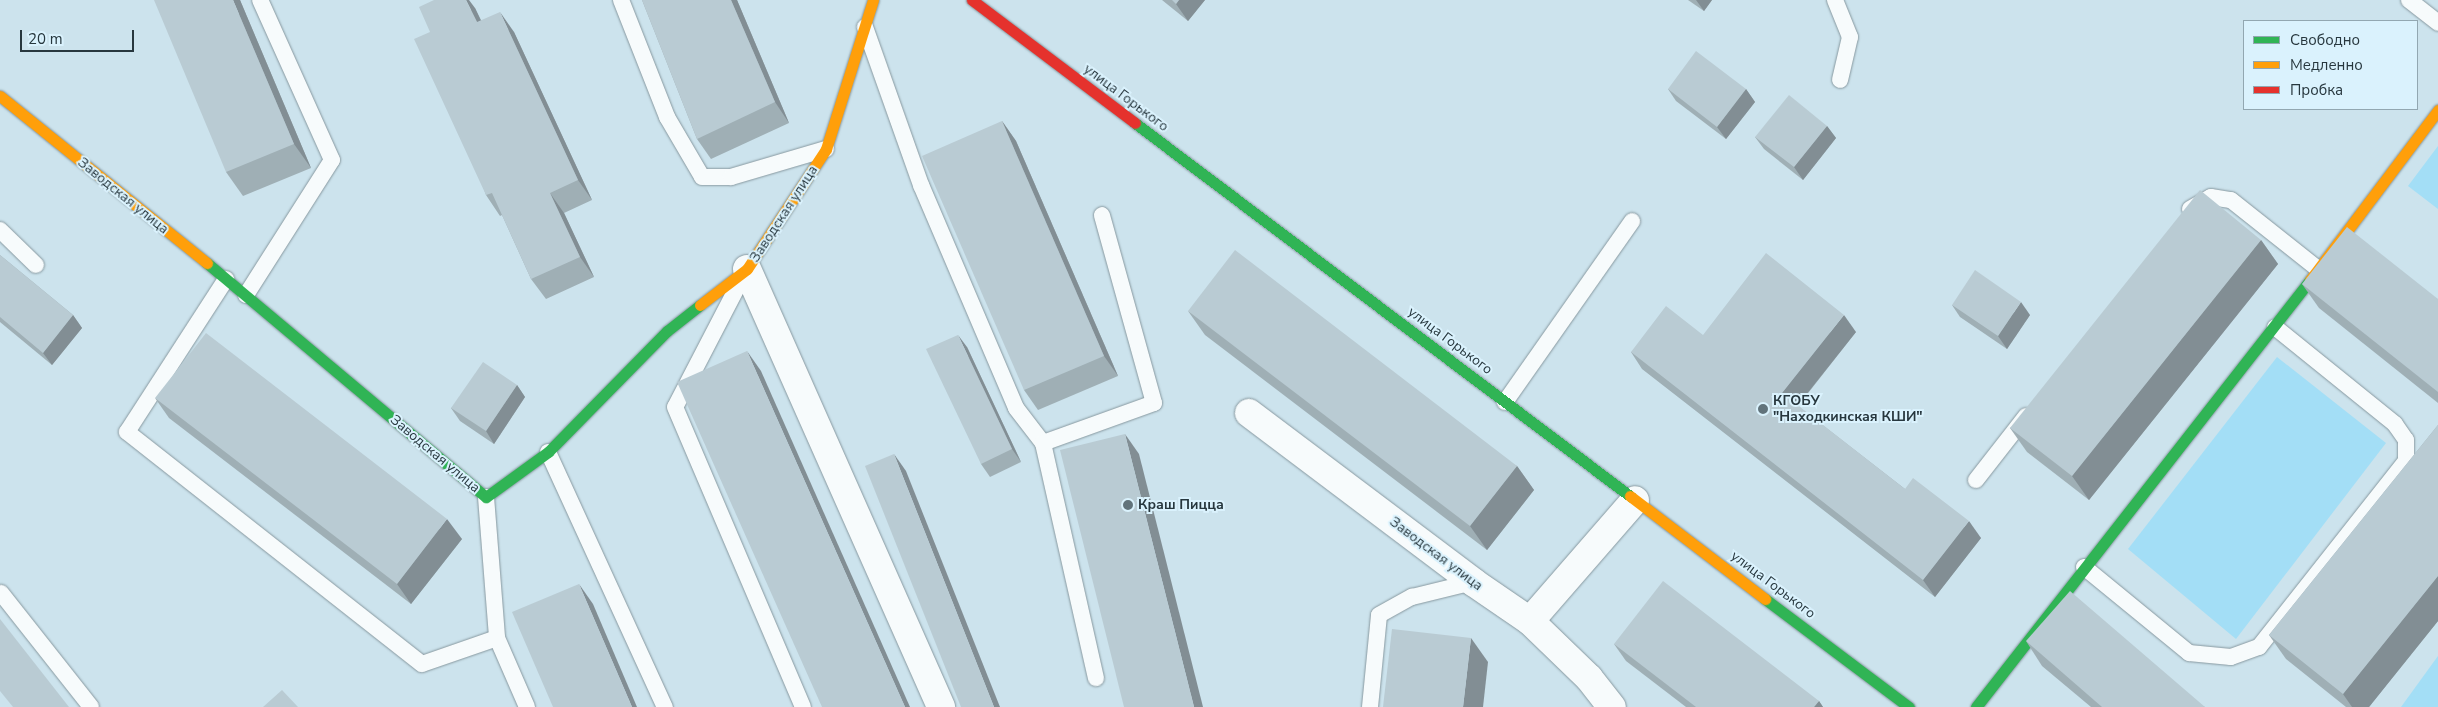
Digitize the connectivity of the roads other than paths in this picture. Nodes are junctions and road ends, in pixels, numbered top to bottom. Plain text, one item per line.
1 (260, 0) edge
2 (621, 0) edge
3 (873, 0) edge
4 (972, 0) edge
5 (1835, 0) edge
6 (2409, 0) edge
7 (2438, 23) edge
8 (864, 24) junction
9 (1840, 80) dead end
10 (0, 96) edge
11 (2438, 110) edge
12 (826, 150) junction
13 (1102, 214) dead end
14 (1632, 222) dead end
15 (2176, 226) edge
16 (0, 230) edge
17 (36, 265) dead end
18 (747, 269) junction
19 (2318, 269) junction
20 (226, 279) junction
21 (246, 295) junction
22 (2275, 326) junction
23 (1505, 402) junction
24 (2036, 403) edge
25 (1249, 413) dead end
26 (1043, 443) junction
27 (548, 452) junction
28 (1976, 480) dead end
29 (486, 497) junction
30 (1635, 500) junction
31 (2084, 567) junction
32 (1473, 582) junction
33 (1, 593) edge
34 (1530, 621) junction
35 (497, 638) junction
36 (1096, 678) dead end
37 (90, 707) edge
38 (527, 707) edge
39 (665, 707) edge
40 (803, 707) edge
41 (941, 707) edge
42 (1370, 707) edge
43 (1612, 707) edge
44 (1909, 707) edge
45 (1976, 707) edge

1 - 21 lane
2 - 12 lane
3 - 8 street, Заводская улица
4 - 23 street, улица Горького
5 - 9 lane
6 - 7 lane
8 - 12 street, Заводская улица
8 - 26 lane
10 - 20 street, Заводская улица
11 - 19 street
12 - 18 street, Заводская улица
13 - 26 lane
14 - 23 lane
15 - 19 lane
16 - 17 lane
18 - 27 street, Заводская улица
18 - 40 lane
18 - 41 street
19 - 22 street
20 - 21 street, Заводская улица
20 - 35 lane
21 - 29 street, Заводская улица
22 - 31 street
22 - 31 lane
23 - 30 street, улица Горького
24 - 28 lane
25 - 32 street, Заводская улица
26 - 36 lane
27 - 29 street, Заводская улица
27 - 39 lane
29 - 35 lane
30 - 34 street
30 - 44 street, улица Горького
31 - 45 street
32 - 34 street, Заводская улица
32 - 42 lane
33 - 37 lane
34 - 43 street, Заводская улица
35 - 38 lane

